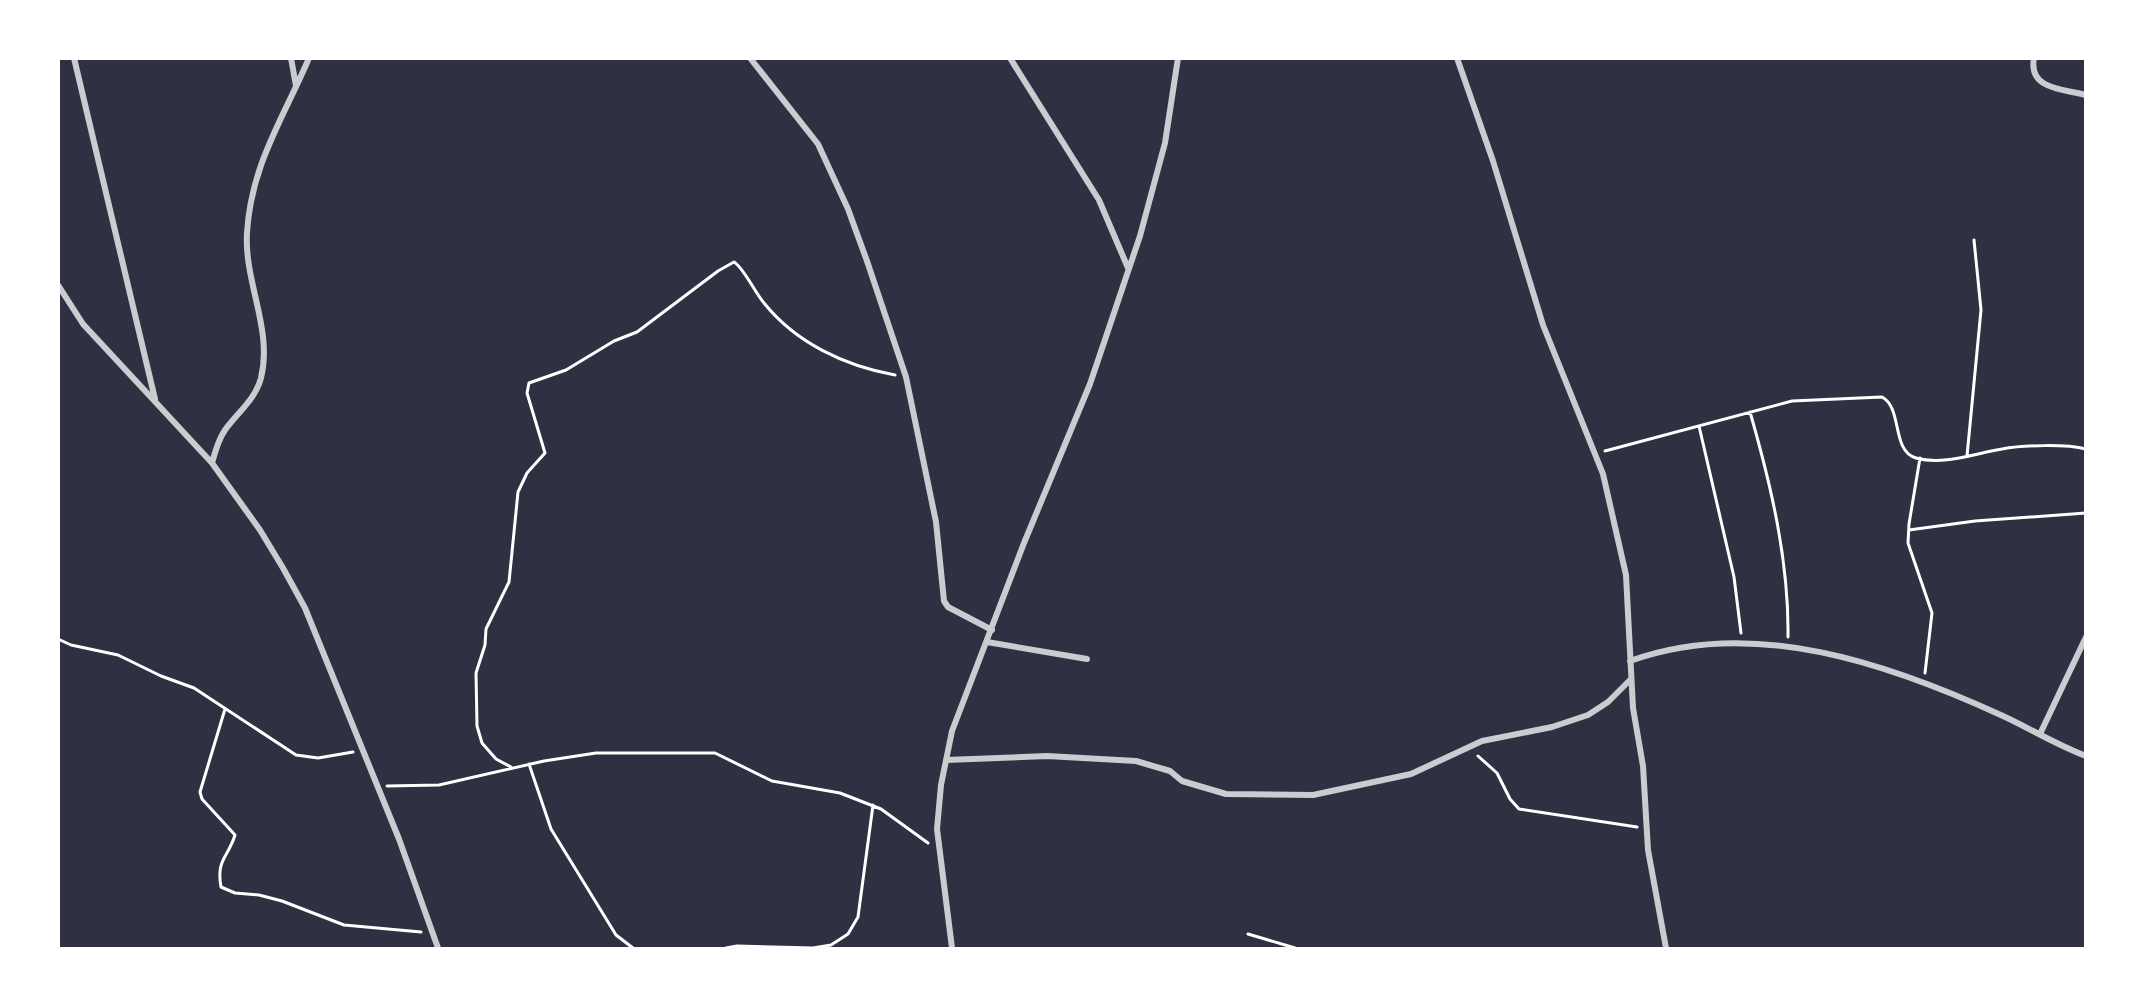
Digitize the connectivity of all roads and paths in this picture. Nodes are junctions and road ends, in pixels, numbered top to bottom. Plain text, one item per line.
1 (74, 58) edge
2 (291, 58) edge
3 (309, 58) edge
4 (750, 58) edge
5 (1010, 58) edge
6 (1179, 58) edge
7 (1458, 58) edge
8 (2034, 58) edge
9 (297, 87) junction
10 (2085, 95) edge
11 (1974, 240) dead end
12 (1128, 268) junction
13 (58, 285) edge
14 (906, 377) junction
15 (155, 400) junction
16 (1750, 412) junction
17 (1699, 426) junction
18 (2085, 449) edge
19 (1595, 453) junction
20 (1967, 456) junction
21 (1920, 458) junction
22 (212, 464) junction
23 (2085, 513) edge
24 (1909, 530) junction
25 (992, 630) junction
26 (2085, 637) edge
27 (58, 639) edge
28 (987, 642) junction
29 (1742, 643) junction
30 (1788, 648) junction
31 (1087, 659) dead end
32 (1630, 661) junction
33 (1631, 678) junction
34 (1924, 684) junction
35 (225, 709) junction
36 (2040, 734) junction
37 (1467, 748) junction
38 (363, 750) junction
39 (2085, 756) edge
40 (946, 760) junction
41 (529, 764) junction
42 (511, 767) junction
43 (377, 786) junction
44 (873, 805) junction
45 (1646, 827) junction
46 (939, 851) junction
47 (432, 933) junction
48 (1248, 934) dead end
49 (438, 948) edge
50 (633, 948) edge
51 (726, 948) edge
52 (952, 948) edge
53 (1295, 948) edge
54 (1666, 948) edge

1 - 15 street
2 - 9 street
3 - 9 street
4 - 14 street
5 - 12 street
6 - 12 street
7 - 19 street
8 - 10 street
9 - 22 street
11 - 20 path
12 - 25 street
13 - 15 street
14 - 25 street
14 - 42 path
15 - 22 street
16 - 17 path
16 - 21 path
16 - 30 path
17 - 19 path
17 - 29 path
18 - 20 path
19 - 32 street
20 - 21 path
21 - 24 path
22 - 38 street
23 - 24 path
24 - 34 path
25 - 28 street
26 - 36 street
27 - 35 path
28 - 31 street
28 - 40 street
29 - 30 street
29 - 32 street
30 - 34 street
32 - 33 street
33 - 37 street
33 - 45 street
34 - 36 street
35 - 38 path
35 - 47 path
36 - 39 street
37 - 40 street
37 - 45 path
38 - 43 street
40 - 46 street
41 - 42 path
41 - 44 path
41 - 50 path
42 - 43 path
43 - 47 street
44 - 46 path
44 - 51 path
45 - 54 street
46 - 52 street
47 - 49 street
48 - 53 path

